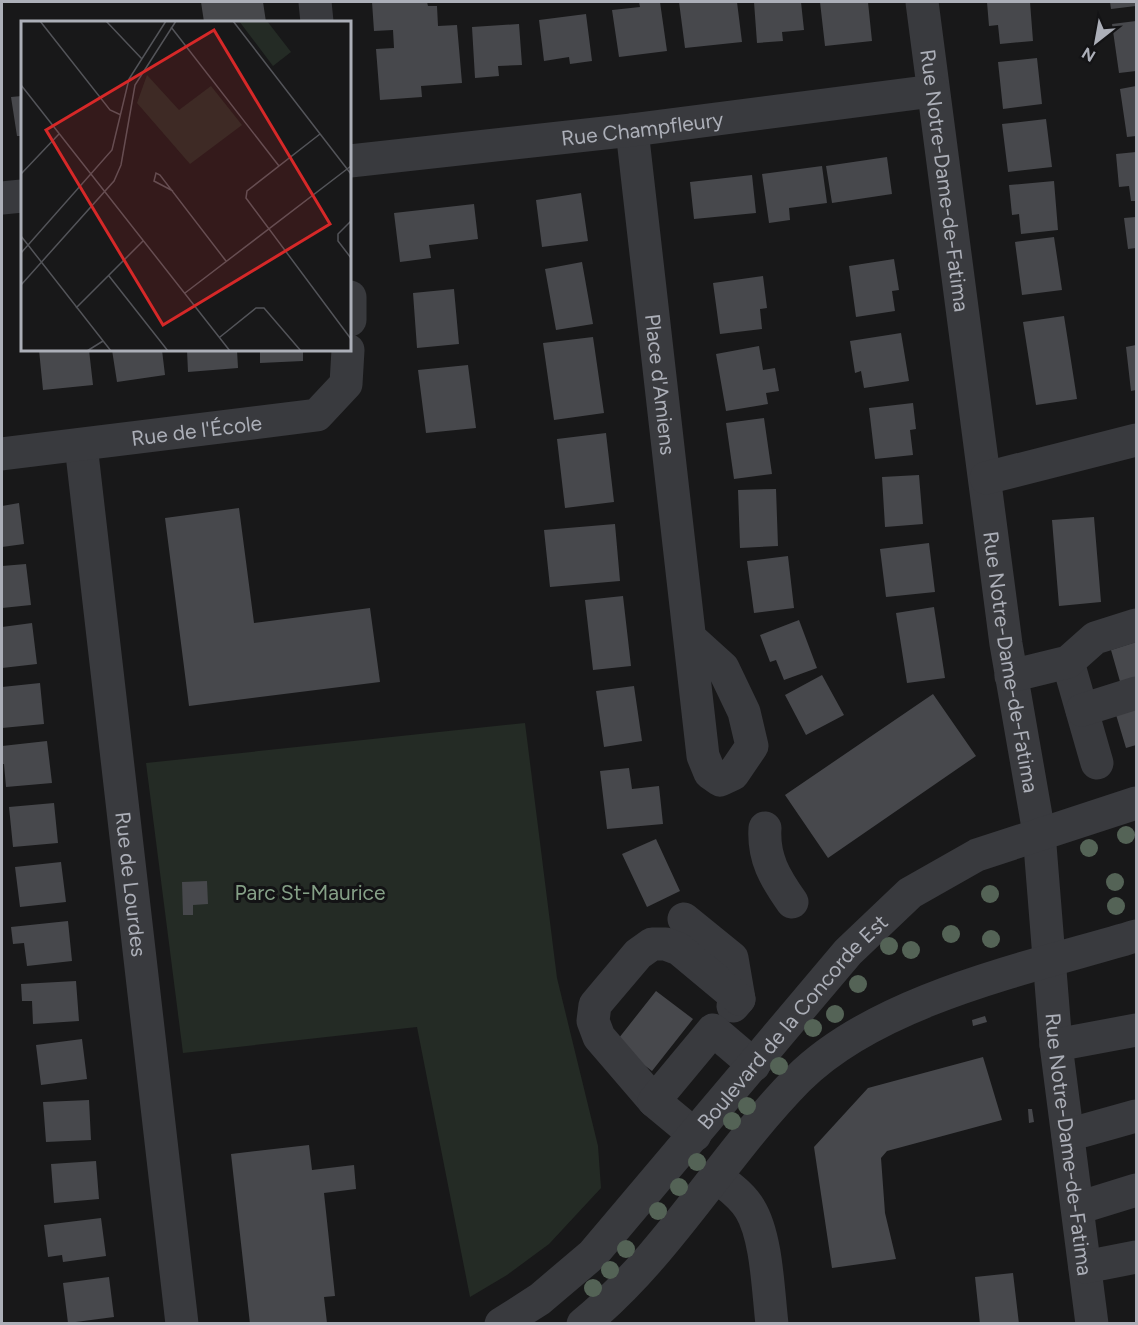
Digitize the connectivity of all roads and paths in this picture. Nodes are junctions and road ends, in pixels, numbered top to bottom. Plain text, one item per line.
1 (315, 2) edge
2 (922, 2) edge
3 (317, 21) edge
4 (933, 91) junction
5 (632, 130) junction
6 (351, 161) edge
7 (21, 196) edge
8 (2, 198) edge
9 (348, 351) edge
10 (1137, 440) edge
11 (81, 445) junction
12 (2, 454) edge
13 (986, 478) junction
14 (1137, 625) edge
15 (691, 639) dead end
16 (1068, 662) junction
17 (1011, 676) junction
18 (1137, 693) edge
19 (1082, 710) junction
20 (1097, 764) dead end
21 (1137, 803) edge
22 (765, 828) dead end
23 (1039, 833) junction
24 (792, 902) dead end
25 (684, 919) dead end
26 (1137, 936) edge
27 (1048, 962) junction
28 (739, 999) junction
29 (713, 1030) junction
30 (1136, 1033) edge
31 (1056, 1045) junction
32 (754, 1065) junction
33 (654, 1101) junction
34 (1137, 1116) edge
35 (695, 1135) junction
36 (1068, 1135) junction
37 (716, 1176) junction
38 (1137, 1190) edge
39 (1078, 1208) junction
40 (1137, 1257) edge
41 (1085, 1267) junction
42 (182, 1323) edge
43 (501, 1323) edge
44 (583, 1323) edge
45 (772, 1323) edge
46 (1092, 1323) edge

1 - 3 street
2 - 4 street, Rue Notre-Dame-de-Fatima
4 - 5 street, Rue Champfleury
4 - 13 street, Rue Notre-Dame-de-Fatima
5 - 6 street, Rue Champfleury
5 - 15 street, Place d'Amiens
7 - 8 street
9 - 11 street, Rue de l'École
10 - 13 street
11 - 12 street, Rue de l'École
11 - 42 street, Rue de Lourdes
13 - 17 street, Rue Notre-Dame-de-Fatima
14 - 16 street
16 - 17 street
16 - 19 street
17 - 23 street, Rue Notre-Dame-de-Fatima
18 - 19 street
19 - 20 street
21 - 23 street, Boulevard de la Concorde Est
22 - 24 street
23 - 27 street, Rue Notre-Dame-de-Fatima
23 - 32 street, Boulevard de la Concorde Est
25 - 28 street
26 - 27 street, Boulevard de la Concorde Est
27 - 31 street, Rue Notre-Dame-de-Fatima
27 - 37 street, Boulevard de la Concorde Est
28 - 29 street
28 - 33 street
29 - 32 street
29 - 33 street
30 - 31 street
31 - 36 street, Rue Notre-Dame-de-Fatima
32 - 35 street, Boulevard de la Concorde Est
33 - 35 street
34 - 36 street
35 - 43 street, Boulevard de la Concorde Est
36 - 39 street, Rue Notre-Dame-de-Fatima
37 - 44 street, Boulevard de la Concorde Est
37 - 45 street
38 - 39 street
39 - 41 street, Rue Notre-Dame-de-Fatima
40 - 41 street
41 - 46 street, Rue Notre-Dame-de-Fatima

